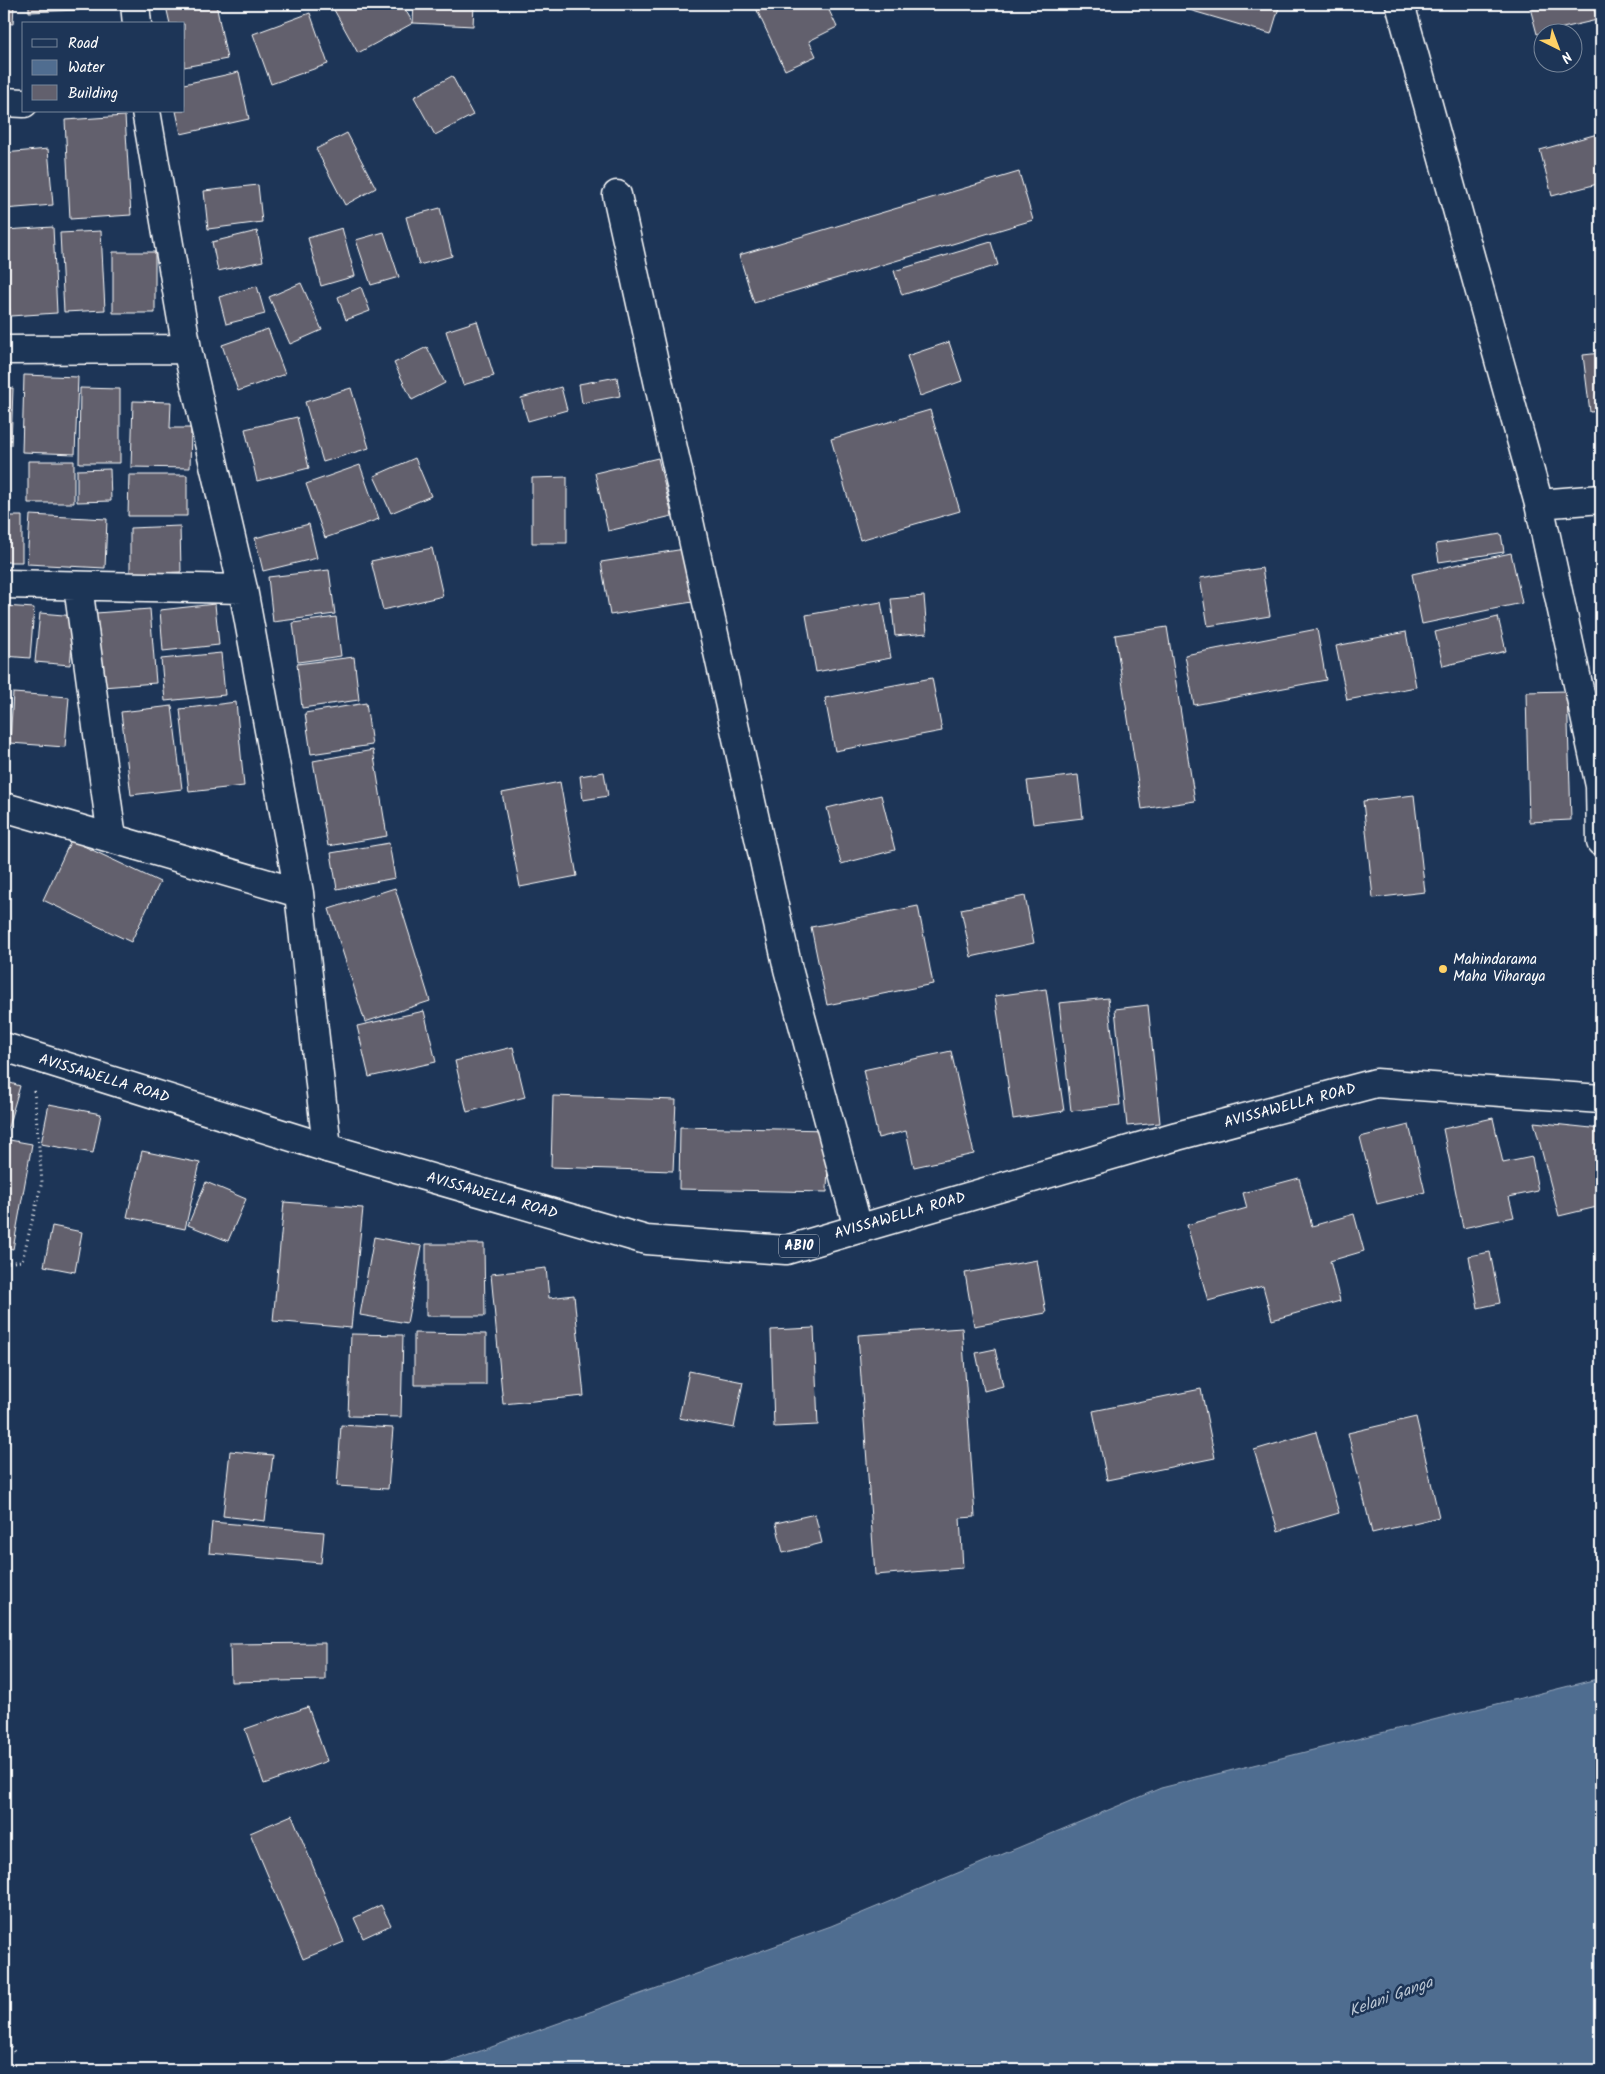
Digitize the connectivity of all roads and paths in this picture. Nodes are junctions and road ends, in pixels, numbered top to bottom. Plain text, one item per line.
1 (135, 4) edge
2 (1400, 4) edge
3 (137, 22) edge
4 (4, 102) edge
5 (22, 102) edge
6 (146, 112) edge
7 (617, 195) dead end
8 (187, 349) junction
9 (4, 350) edge
10 (1601, 499) edge
11 (1539, 504) junction
12 (4, 584) edge
13 (78, 586) junction
14 (242, 589) junction
15 (1601, 785) edge
16 (4, 807) edge
17 (112, 838) junction
18 (1601, 842) edge
19 (299, 893) junction
20 (4, 1047) edge
21 (31, 1056) junction
22 (1601, 1099) edge
23 (327, 1148) junction
24 (858, 1228) junction
25 (4, 1263) edge
26 (4, 2039) edge
27 (15, 2053) dead end

1 - 3 street
2 - 11 street
4 - 5 street
6 - 8 street
7 - 24 street
8 - 9 street
8 - 14 street
10 - 11 street
11 - 15 street
12 - 13 street
13 - 14 street
13 - 17 street
14 - 19 street
15 - 18 street
16 - 17 street
17 - 19 street
19 - 23 street
20 - 21 street, AVISSAWELLA ROAD / AB10
21 - 23 street, AVISSAWELLA ROAD / AB10
21 - 25 path
22 - 24 street, AVISSAWELLA ROAD / AB10
23 - 24 street, AVISSAWELLA ROAD / AB10
26 - 27 path

